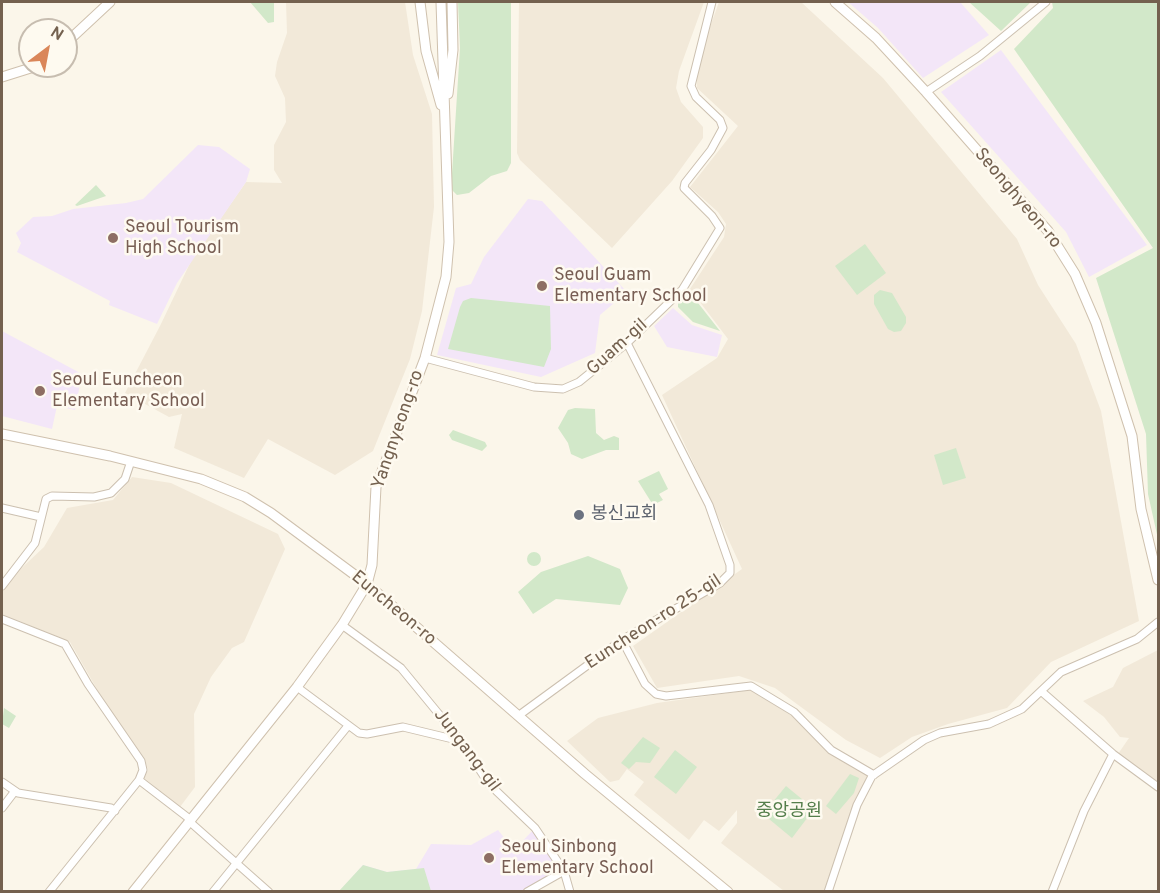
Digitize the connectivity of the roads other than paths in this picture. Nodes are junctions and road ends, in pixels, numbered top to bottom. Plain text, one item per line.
1 (110, 2) edge
2 (420, 2) edge
3 (435, 2) edge
4 (441, 2) edge
5 (452, 2) edge
6 (712, 2) edge
7 (835, 2) edge
8 (1046, 2) edge
9 (78, 33) edge
10 (440, 35) junction
11 (18, 72) edge
12 (2, 77) edge
13 (926, 92) junction
14 (446, 123) junction
15 (627, 343) junction
16 (424, 358) junction
17 (2, 434) edge
18 (130, 460) junction
19 (2, 508) edge
20 (41, 517) junction
21 (1158, 580) edge
22 (367, 584) junction
23 (2, 586) edge
24 (2, 619) edge
25 (1158, 622) edge
26 (342, 625) junction
27 (622, 640) junction
28 (297, 687) junction
29 (1041, 691) junction
30 (518, 716) junction
31 (347, 727) junction
32 (461, 741) junction
33 (1113, 754) junction
34 (874, 775) junction
35 (139, 780) junction
36 (2, 782) edge
37 (1158, 787) edge
38 (15, 791) junction
39 (2, 808) edge
40 (115, 811) junction
41 (190, 821) junction
42 (236, 863) junction
43 (564, 871) junction
44 (49, 891) edge
45 (133, 891) edge
46 (213, 891) edge
47 (269, 891) edge
48 (527, 891) edge
49 (570, 891) edge
50 (728, 891) edge
51 (828, 891) edge
52 (1052, 891) edge

1 - 9 main road
2 - 14 main road
3 - 10 main road, Yangnyeong-ro
4 - 10 main road, Yangnyeong-ro
5 - 14 main road
6 - 15 street, Guam-gil
7 - 13 main road, Seonghyeon-ro
8 - 13 street
10 - 14 main road, Yangnyeong-ro
11 - 12 main road
13 - 21 main road, Seonghyeon-ro
14 - 16 main road, Yangnyeong-ro
15 - 16 street, Guam-gil
15 - 27 street, Euncheon-ro 25-gil
16 - 22 main road, Yangnyeong-ro
17 - 18 main road, Euncheon-ro
18 - 20 street
18 - 22 main road, Euncheon-ro
19 - 20 street
20 - 23 street
22 - 26 main road, Yangnyeong-ro
22 - 30 main road, Euncheon-ro
24 - 35 street
25 - 29 street
26 - 28 main road, Yangnyeong-ro
26 - 32 street, Jungang-gil
27 - 30 street, Euncheon-ro 25-gil
27 - 34 street
28 - 31 street
28 - 41 main road, Yangnyeong-ro
29 - 33 street
29 - 34 street
30 - 50 main road, Euncheon-ro
31 - 32 street
31 - 42 street
32 - 43 street, Jungang-gil
33 - 37 street
33 - 52 street
34 - 51 street
35 - 40 street
35 - 41 street
36 - 38 street
38 - 39 street
38 - 40 street
40 - 44 street
41 - 42 street
41 - 45 main road, Yangnyeong-ro
42 - 46 street
42 - 47 street
43 - 48 street
43 - 49 street, Jungang-gil

